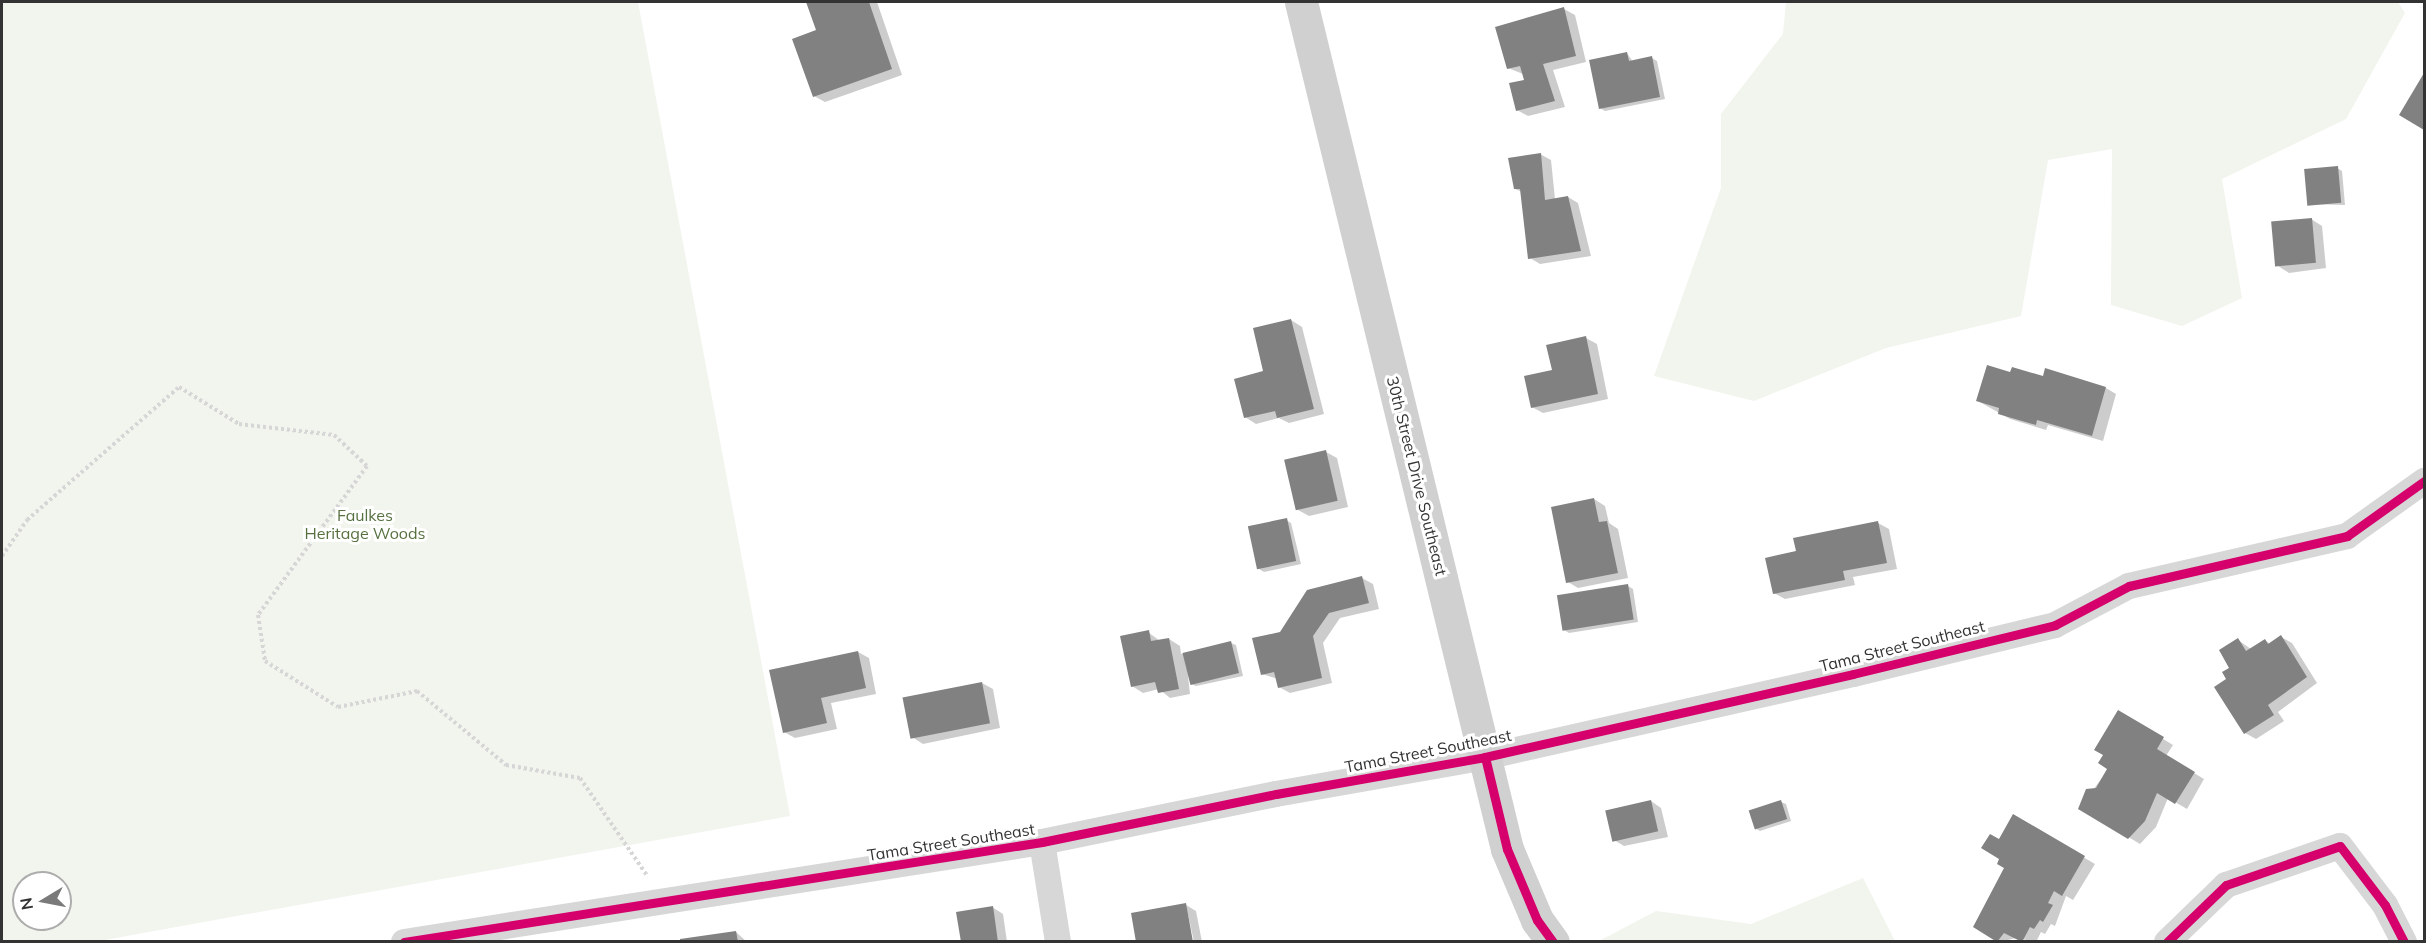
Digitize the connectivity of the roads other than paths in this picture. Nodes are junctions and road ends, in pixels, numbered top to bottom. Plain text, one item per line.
1 (1302, 2) edge
2 (2424, 480) edge
3 (1485, 757) junction
4 (1042, 842) junction
5 (404, 942) edge
6 (1058, 942) edge
7 (1553, 942) edge
8 (2167, 942) edge
9 (2404, 942) edge

1 - 3 main road, 30th Street Drive Southeast
2 - 3 street, Tama Street Southeast
3 - 4 street, Tama Street Southeast
3 - 7 main road, 30th Street Drive Southeast
4 - 5 street, Tama Street Southeast
4 - 6 street
8 - 9 street

